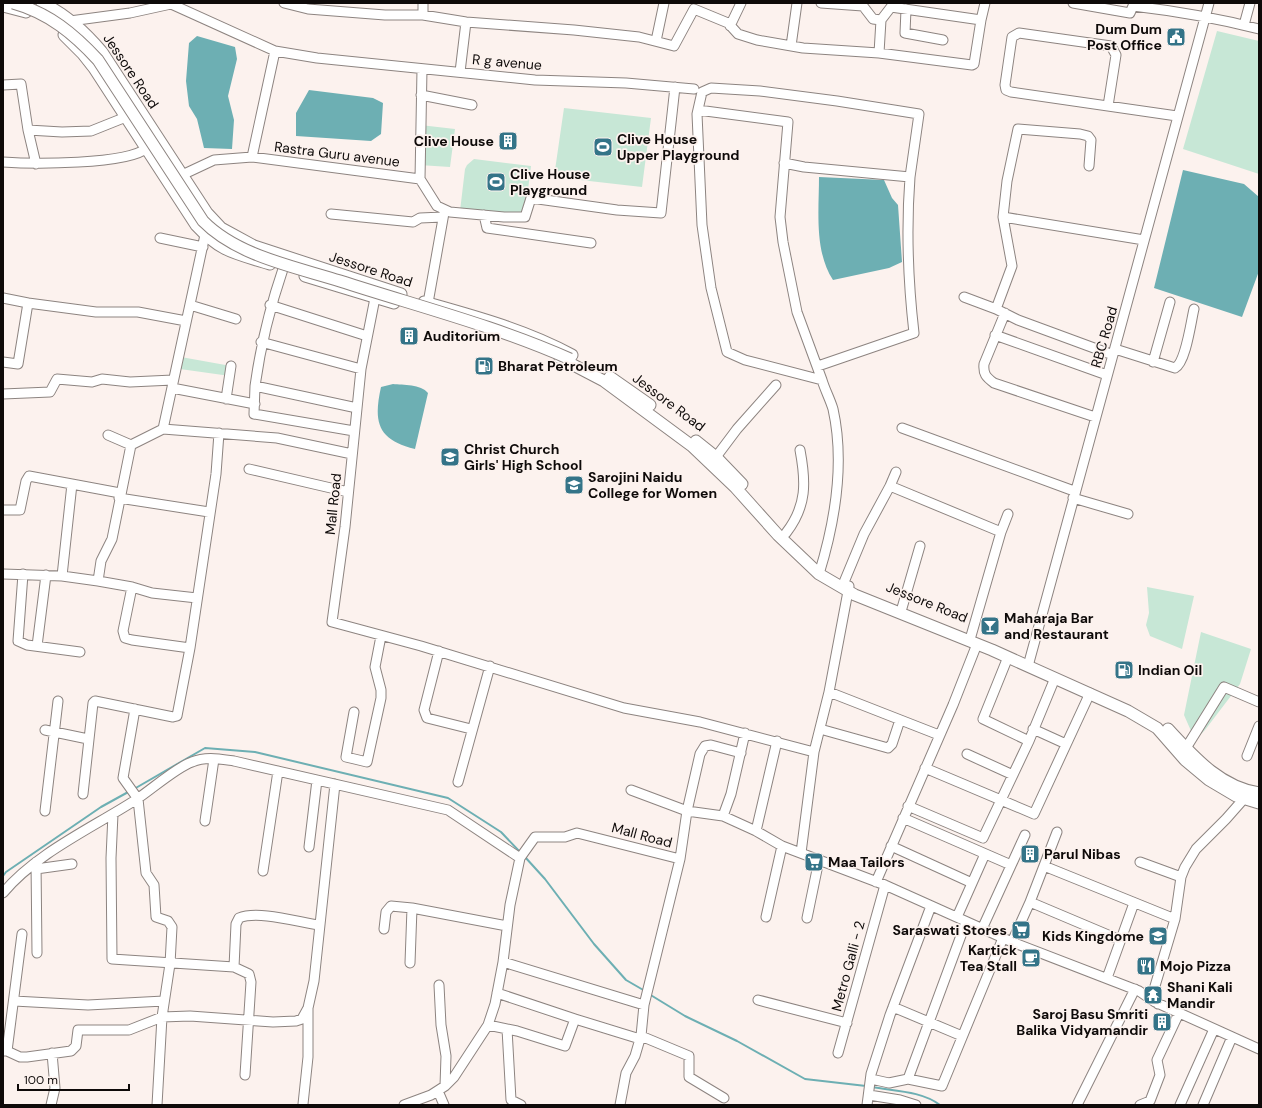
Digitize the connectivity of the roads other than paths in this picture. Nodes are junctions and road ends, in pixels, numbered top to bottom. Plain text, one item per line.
1 (13, 3) edge
2 (42, 3) edge
3 (284, 3) edge
4 (423, 3) edge
5 (664, 3) edge
6 (741, 3) edge
7 (797, 3) edge
8 (821, 3) edge
9 (985, 3) edge
10 (1073, 3) edge
11 (1209, 3) edge
12 (1250, 3) edge
13 (864, 4) edge
14 (54, 5) edge
15 (891, 5) edge
16 (3, 6) edge
17 (694, 6) edge
18 (25, 7) edge
19 (933, 8) edge
20 (906, 10) junction
21 (423, 15) junction
22 (1206, 16) junction
23 (881, 20) junction
24 (981, 20) junction
25 (70, 21) junction
26 (466, 22) junction
27 (1244, 25) junction
28 (730, 26) junction
29 (1259, 29) edge
30 (61, 32) junction
31 (943, 40) dead end
32 (656, 41) junction
33 (791, 46) junction
34 (275, 51) junction
35 (879, 53) junction
36 (422, 69) junction
37 (460, 72) junction
38 (3, 85) edge
39 (675, 87) junction
40 (694, 89) dead end
41 (421, 95) junction
42 (472, 105) dead end
43 (1108, 106) junction
44 (698, 110) junction
45 (1177, 116) junction
46 (126, 117) junction
47 (28, 130) junction
48 (147, 148) junction
49 (252, 157) junction
50 (3, 162) edge
51 (784, 163) junction
52 (36, 164) junction
53 (1089, 166) dead end
54 (182, 175) junction
55 (910, 177) junction
56 (420, 179) junction
57 (444, 213) junction
58 (331, 214) dead end
59 (484, 215) junction
60 (1003, 217) junction
61 (214, 221) junction
62 (206, 235) junction
63 (160, 238) dead end
64 (1144, 240) junction
65 (591, 243) dead end
66 (203, 247) junction
67 (283, 269) junction
68 (964, 297) dead end
69 (3, 298) edge
70 (375, 298) junction
71 (1170, 302) dead end
72 (28, 303) junction
73 (428, 303) junction
74 (190, 305) junction
75 (270, 305) junction
76 (996, 309) junction
77 (1194, 309) dead end
78 (1005, 313) junction
79 (236, 319) dead end
80 (186, 321) junction
81 (995, 335) junction
82 (367, 336) junction
83 (261, 342) junction
84 (1114, 352) junction
85 (3, 362) edge
86 (576, 362) junction
87 (1153, 362) junction
88 (231, 366) dead end
89 (818, 366) junction
90 (362, 369) junction
91 (599, 374) junction
92 (1107, 375) junction
93 (822, 380) junction
94 (173, 384) junction
95 (776, 384) dead end
96 (256, 386) junction
97 (3, 394) edge
98 (226, 399) junction
99 (255, 404) junction
100 (357, 408) junction
101 (1095, 416) junction
102 (902, 428) dead end
103 (163, 429) junction
104 (354, 431) junction
105 (219, 433) junction
106 (108, 435) dead end
107 (130, 445) junction
108 (800, 450) dead end
109 (352, 454) junction
110 (716, 457) junction
111 (249, 469) dead end
112 (896, 472) dead end
113 (72, 484) junction
114 (890, 486) junction
115 (348, 492) junction
116 (120, 495) junction
117 (1073, 495) junction
118 (3, 510) edge
119 (209, 512) junction
120 (1008, 514) dead end
121 (1128, 514) dead end
122 (1002, 532) junction
123 (786, 533) junction
124 (920, 546) dead end
125 (820, 572) junction
126 (3, 574) edge
127 (23, 574) junction
128 (46, 575) junction
129 (62, 576) junction
130 (98, 581) junction
131 (132, 587) junction
132 (845, 587) junction
133 (197, 598) junction
134 (902, 608) junction
135 (381, 636) junction
136 (974, 640) junction
137 (37, 646) junction
138 (190, 648) junction
139 (439, 651) junction
140 (80, 652) dead end
141 (1008, 657) junction
142 (1029, 663) junction
143 (490, 666) junction
144 (1054, 678) junction
145 (829, 692) junction
146 (1090, 693) junction
147 (58, 701) dead end
148 (1259, 702) edge
149 (135, 709) junction
150 (354, 712) dead end
151 (900, 720) junction
152 (1259, 726) edge
153 (471, 729) junction
154 (820, 729) junction
155 (1033, 729) junction
156 (50, 731) junction
157 (745, 733) junction
158 (939, 735) junction
159 (88, 738) junction
160 (777, 741) junction
161 (1029, 741) junction
162 (1066, 744) junction
163 (1186, 748) junction
164 (814, 752) junction
165 (741, 753) junction
166 (967, 754) dead end
167 (1247, 756) dead end
168 (214, 758) junction
169 (926, 768) junction
170 (278, 771) junction
171 (1013, 775) junction
172 (317, 780) junction
173 (458, 782) dead end
174 (335, 784) junction
175 (631, 790) dead end
176 (1259, 793) edge
177 (82, 794) dead end
178 (1245, 795) junction
179 (136, 796) junction
180 (1000, 800) junction
181 (1259, 803) edge
182 (908, 806) junction
183 (45, 811) dead end
184 (687, 811) junction
185 (113, 814) junction
186 (723, 816) junction
187 (903, 818) junction
188 (205, 821) dead end
189 (756, 831) junction
190 (1057, 832) dead end
191 (1025, 835) dead end
192 (782, 846) junction
193 (891, 846) junction
194 (309, 847) dead end
195 (800, 853) junction
196 (985, 854) junction
197 (521, 857) junction
198 (680, 859) junction
199 (820, 860) junction
200 (1140, 862) dead end
201 (72, 864) dead end
202 (1011, 865) junction
203 (36, 866) junction
204 (1044, 866) junction
205 (263, 871) dead end
206 (1181, 877) junction
207 (972, 883) junction
208 (881, 884) junction
209 (3, 893) edge
210 (1030, 902) junction
211 (1134, 903) junction
212 (931, 906) junction
213 (412, 908) junction
214 (766, 917) dead end
215 (957, 917) junction
216 (807, 918) dead end
217 (1175, 919) junction
218 (966, 922) junction
219 (319, 925) junction
220 (507, 926) junction
221 (384, 929) dead end
222 (982, 929) junction
223 (37, 939) junction
224 (1007, 940) junction
225 (1120, 940) junction
226 (37, 953) dead end
227 (503, 962) junction
228 (410, 963) dead end
229 (170, 964) junction
230 (234, 967) junction
231 (1107, 978) junction
232 (439, 985) dead end
233 (1155, 986) junction
234 (1137, 990) junction
235 (497, 993) junction
236 (758, 1000) dead end
237 (14, 1001) junction
238 (164, 1001) junction
239 (644, 1001) junction
240 (1158, 1004) junction
241 (893, 1007) junction
242 (308, 1008) junction
243 (1179, 1013) junction
244 (162, 1017) junction
245 (249, 1020) junction
246 (575, 1020) junction
247 (930, 1021) junction
248 (847, 1023) junction
249 (488, 1025) junction
250 (507, 1029) junction
251 (1214, 1029) junction
252 (962, 1036) junction
253 (1232, 1037) junction
254 (640, 1038) junction
255 (1259, 1049) edge
256 (5, 1051) edge
257 (838, 1053) dead end
258 (52, 1054) junction
259 (245, 1075) dead end
260 (871, 1077) junction
261 (908, 1079) junction
262 (441, 1088) junction
263 (869, 1095) junction
264 (724, 1098) dead end
265 (303, 1104) edge
266 (51, 1105) edge
267 (157, 1105) edge
268 (404, 1105) edge
269 (444, 1105) edge
270 (521, 1105) edge
271 (620, 1105) edge
272 (867, 1105) edge
273 (916, 1105) edge
274 (1077, 1105) edge
275 (1140, 1105) edge
276 (1180, 1105) edge
277 (1203, 1105) edge

1 - 86 main road, bridge
2 - 14 main road, Jessore Road
3 - 21 street
4 - 21 street
5 - 32 street
6 - 28 street
7 - 33 street
8 - 13 street
9 - 24 street
10 - 22 street
11 - 22 street, RBC Road
12 - 27 street
13 - 23 street
14 - 25 main road, Jessore Road
15 - 20 street
15 - 23 street
16 - 18 main road, Jessore Road
17 - 28 street
17 - 32 street
18 - 30 main road, Jessore Road
19 - 20 street
19 - 24 street
20 - 31 street
21 - 26 street
22 - 27 street
22 - 45 street, RBC Road
23 - 35 street
24 - 35 street
25 - 30 street
25 - 34 street
25 - 54 main road, Jessore Road
26 - 32 street
26 - 37 street
27 - 29 street
28 - 33 street
30 - 46 main road, Jessore Road
33 - 35 street
34 - 36 street, R g avenue
34 - 49 street, Rastra Guru avenue
36 - 37 street, R g avenue
36 - 41 street, Rastra Guru avenue
37 - 39 street, R g avenue
38 - 47 street
39 - 40 street, R g avenue
39 - 59 street
41 - 42 street
41 - 56 street, Rastra Guru avenue
43 - 43 street
43 - 45 street
44 - 51 street
44 - 55 street
44 - 93 street
45 - 64 street, RBC Road
46 - 47 street
46 - 48 main road, Jessore Road
47 - 52 street
48 - 52 street
48 - 62 main road, Jessore Road
49 - 54 street, Rastra Guru avenue
49 - 56 street, Rastra Guru avenue
50 - 52 street
51 - 55 street
51 - 89 street
53 - 60 street
54 - 61 main road, Jessore Road
55 - 89 street
56 - 57 street
57 - 58 street
57 - 59 street
57 - 73 street
59 - 65 street
60 - 64 street
60 - 76 street
61 - 62 street
61 - 73 main road, Jessore Road
62 - 66 street
62 - 67 main road, Jessore Road
63 - 66 street
64 - 84 street, RBC Road
66 - 74 street
67 - 70 main road, Jessore Road
67 - 75 street
68 - 76 street
69 - 72 street
70 - 82 street, Mall Road
70 - 86 main road, Jessore Road
71 - 87 street
72 - 80 street
72 - 85 street
73 - 86 main road, Jessore Road
74 - 79 street
74 - 80 street
75 - 82 street
75 - 83 street
76 - 78 street
77 - 87 street
78 - 81 street
78 - 84 street
80 - 94 street
81 - 92 street
81 - 101 street
82 - 90 street, Mall Road
83 - 90 street
83 - 96 street
84 - 87 street
84 - 92 street, RBC Road
86 - 91 main road, Jessore Road
88 - 98 street
89 - 93 street
90 - 100 street, Mall Road
91 - 110 main road, Jessore Road
91 - 125 main road, Jessore Road
92 - 101 street, RBC Road
93 - 125 street
94 - 97 street
94 - 98 street
94 - 103 street
95 - 110 street
96 - 99 street
96 - 100 street
98 - 99 street
99 - 104 street
100 - 104 street, Mall Road
101 - 117 street, RBC Road
102 - 117 street
103 - 105 street
103 - 107 street
104 - 109 street, Mall Road
105 - 109 street
105 - 119 street
106 - 107 street
107 - 116 street
108 - 123 street
109 - 115 street, Mall Road
110 - 123 main road, Jessore Road
111 - 115 street
112 - 114 street
113 - 116 street
113 - 118 street
113 - 129 street
114 - 122 street
114 - 132 street
115 - 135 street, Mall Road
116 - 119 street
116 - 130 street
117 - 121 street
117 - 142 street, RBC Road
119 - 133 street
120 - 122 street, Metro Galli - 2
122 - 136 street, Metro Galli - 2
123 - 125 main road, Jessore Road
124 - 134 street
125 - 132 main road, Jessore Road
126 - 127 street
127 - 128 street
127 - 137 street
128 - 129 street
128 - 137 street
129 - 130 street
130 - 131 street
131 - 133 street
131 - 138 street
132 - 134 main road, Jessore Road
132 - 136 main road, Jessore Road
132 - 145 street
133 - 138 street
134 - 136 main road, Jessore Road
135 - 139 street, Mall Road
135 - 150 street
136 - 141 main road, Jessore Road
136 - 142 main road, Jessore Road
136 - 158 street, Metro Galli - 2
137 - 140 street
138 - 149 street
139 - 143 street, Mall Road
139 - 153 street
141 - 142 main road, Jessore Road
141 - 161 street
142 - 144 main road, Jessore Road
142 - 163 main road, Jessore Road
143 - 153 street
143 - 157 street, Mall Road
144 - 146 main road, Jessore Road
144 - 155 street
145 - 151 street
145 - 154 street
146 - 162 street
146 - 178 main road, Jessore Road
147 - 156 street
148 - 163 street
149 - 159 street
149 - 179 street
151 - 154 street
151 - 158 street
152 - 167 street
153 - 173 street
154 - 164 street
155 - 161 street
155 - 162 street
156 - 159 street
156 - 183 street
157 - 160 street, Mall Road
157 - 165 street
158 - 169 street, Metro Galli - 2
159 - 177 street
160 - 164 street, Mall Road
160 - 189 street
161 - 171 street
162 - 180 street
163 - 178 main road, Jessore Road
164 - 195 street
165 - 184 street, Mall Road
165 - 186 street
166 - 171 street
168 - 170 street
168 - 179 street
168 - 188 street
169 - 180 street
169 - 182 street, Metro Galli - 2
170 - 172 street
170 - 205 street
171 - 180 street
172 - 174 street
172 - 194 street
174 - 197 street
174 - 219 street
175 - 184 street
176 - 178 main road, Jessore Road
178 - 181 main road, Jessore Road
178 - 206 street
179 - 185 street
179 - 229 street
180 - 182 street
182 - 187 street, Metro Galli - 2
184 - 186 street
184 - 198 street, Mall Road
185 - 203 street
185 - 229 street
186 - 189 street
187 - 193 street, Metro Galli - 2
187 - 196 street
189 - 192 street
190 - 204 street
191 - 202 street
192 - 195 street
192 - 214 street
193 - 207 street
193 - 208 street, Metro Galli - 2
195 - 199 street
196 - 202 street
196 - 207 street
197 - 198 street, Mall Road
197 - 220 street
198 - 239 street
199 - 208 street
199 - 216 street
200 - 206 street
201 - 203 street
202 - 222 street
203 - 209 street
203 - 223 street
204 - 210 street
204 - 211 street
206 - 217 street
207 - 215 street
208 - 212 street
208 - 248 street, Metro Galli - 2
210 - 224 street
210 - 225 street
211 - 217 street
211 - 225 street
212 - 215 street
212 - 241 street
213 - 220 street
213 - 221 street
213 - 228 street
215 - 218 street
217 - 233 street
218 - 222 street
218 - 247 street
219 - 230 street
219 - 242 street
220 - 227 street
222 - 224 street
223 - 226 street
223 - 237 street
224 - 231 street
224 - 252 street
225 - 231 street
227 - 235 street
227 - 239 street
229 - 230 street
229 - 238 street
230 - 245 street
231 - 234 street
232 - 262 street
233 - 234 street
233 - 240 street
234 - 240 street
234 - 274 street
235 - 246 street
235 - 249 street
236 - 248 street
237 - 238 street
237 - 256 street
238 - 244 street
239 - 254 street
240 - 243 street
241 - 247 street
241 - 260 street
242 - 245 street
242 - 265 street
243 - 251 street
243 - 275 street
244 - 245 street
244 - 258 street
244 - 267 street
245 - 259 street
246 - 250 street
246 - 254 street
247 - 252 street
247 - 261 street
248 - 257 street, Metro Galli - 2
249 - 250 street
249 - 262 street
250 - 270 street
251 - 253 street
251 - 276 street
252 - 261 street
253 - 255 street
253 - 277 street
254 - 264 street
254 - 271 street
256 - 258 street
258 - 266 street
260 - 261 street
260 - 263 street
262 - 268 street
262 - 269 street
263 - 272 street
263 - 273 street

